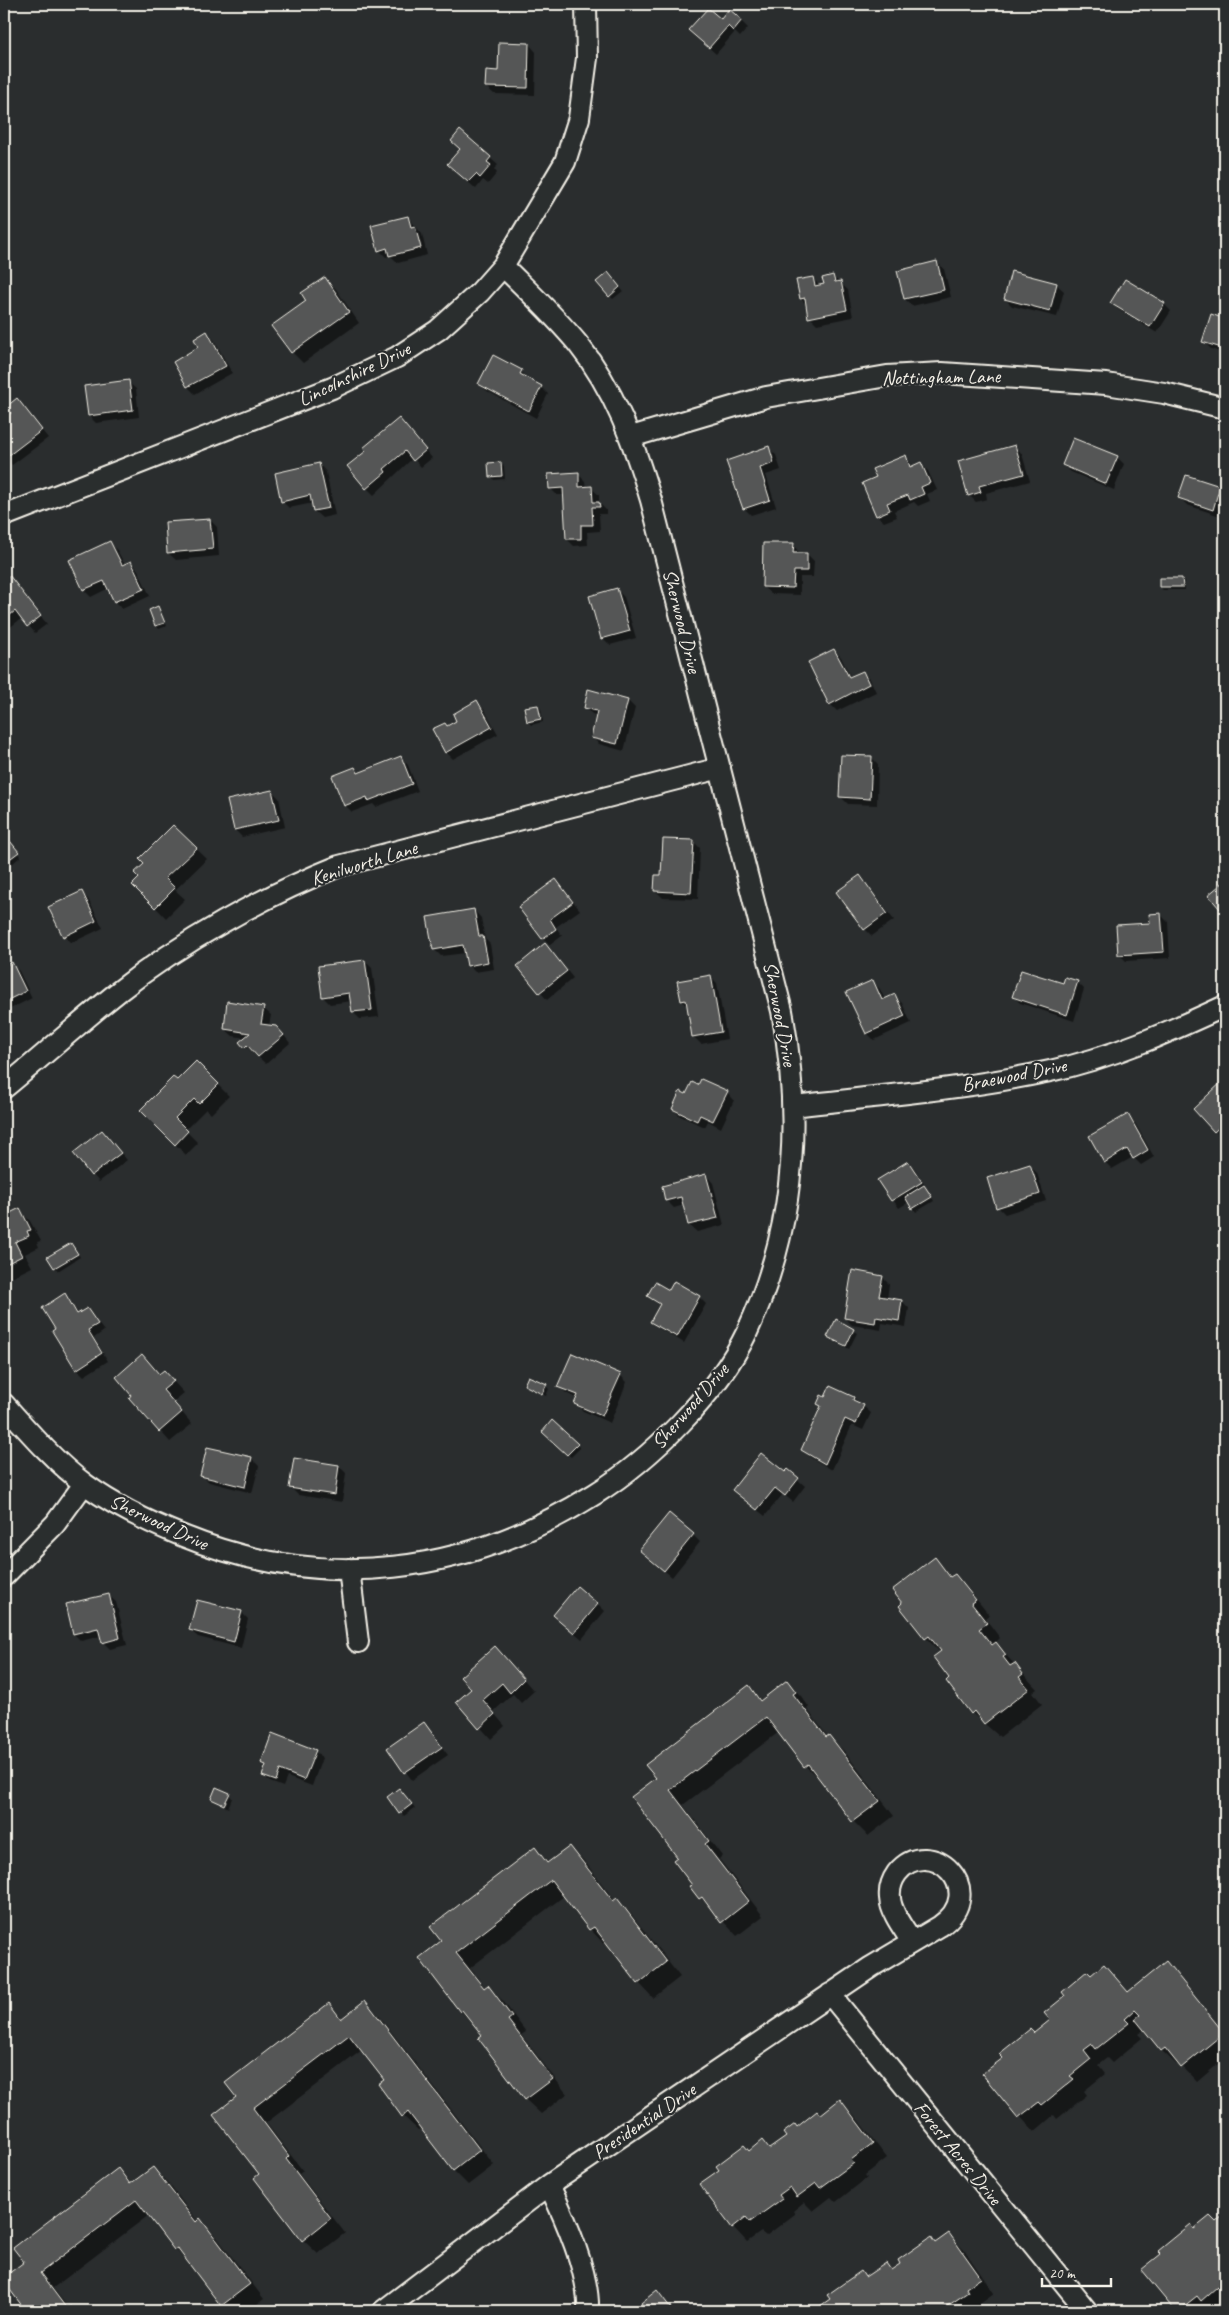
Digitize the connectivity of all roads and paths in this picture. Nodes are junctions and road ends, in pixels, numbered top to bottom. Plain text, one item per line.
1 (586, 4) edge
2 (503, 266) junction
3 (1225, 408) edge
4 (631, 436) junction
5 (4, 516) edge
6 (720, 768) junction
7 (1225, 1006) edge
8 (4, 1088) edge
9 (793, 1106) junction
10 (4, 1404) edge
11 (84, 1484) junction
12 (349, 1570) junction
13 (4, 1576) edge
14 (358, 1642) dead end
15 (912, 1942) dead end
16 (830, 1994) junction
17 (550, 2185) junction
18 (383, 2311) edge
19 (588, 2311) edge
20 (1086, 2311) edge

1 - 2 street, Lincolnshire Drive
2 - 4 street, Sherwood Drive
2 - 5 street, Lincolnshire Drive
3 - 4 street, Nottingham Lane
4 - 6 street, Sherwood Drive
6 - 8 street, Kenilworth Lane
6 - 9 street, Sherwood Drive
7 - 9 street, Braewood Drive
9 - 12 street, Sherwood Drive
10 - 11 street, Sherwood Drive
11 - 12 street, Sherwood Drive
11 - 13 street
12 - 14 street
15 - 16 street, Presidential Drive
16 - 17 street, Presidential Drive
16 - 20 street, Forest Acres Drive
17 - 18 street, Presidential Drive
17 - 19 street

